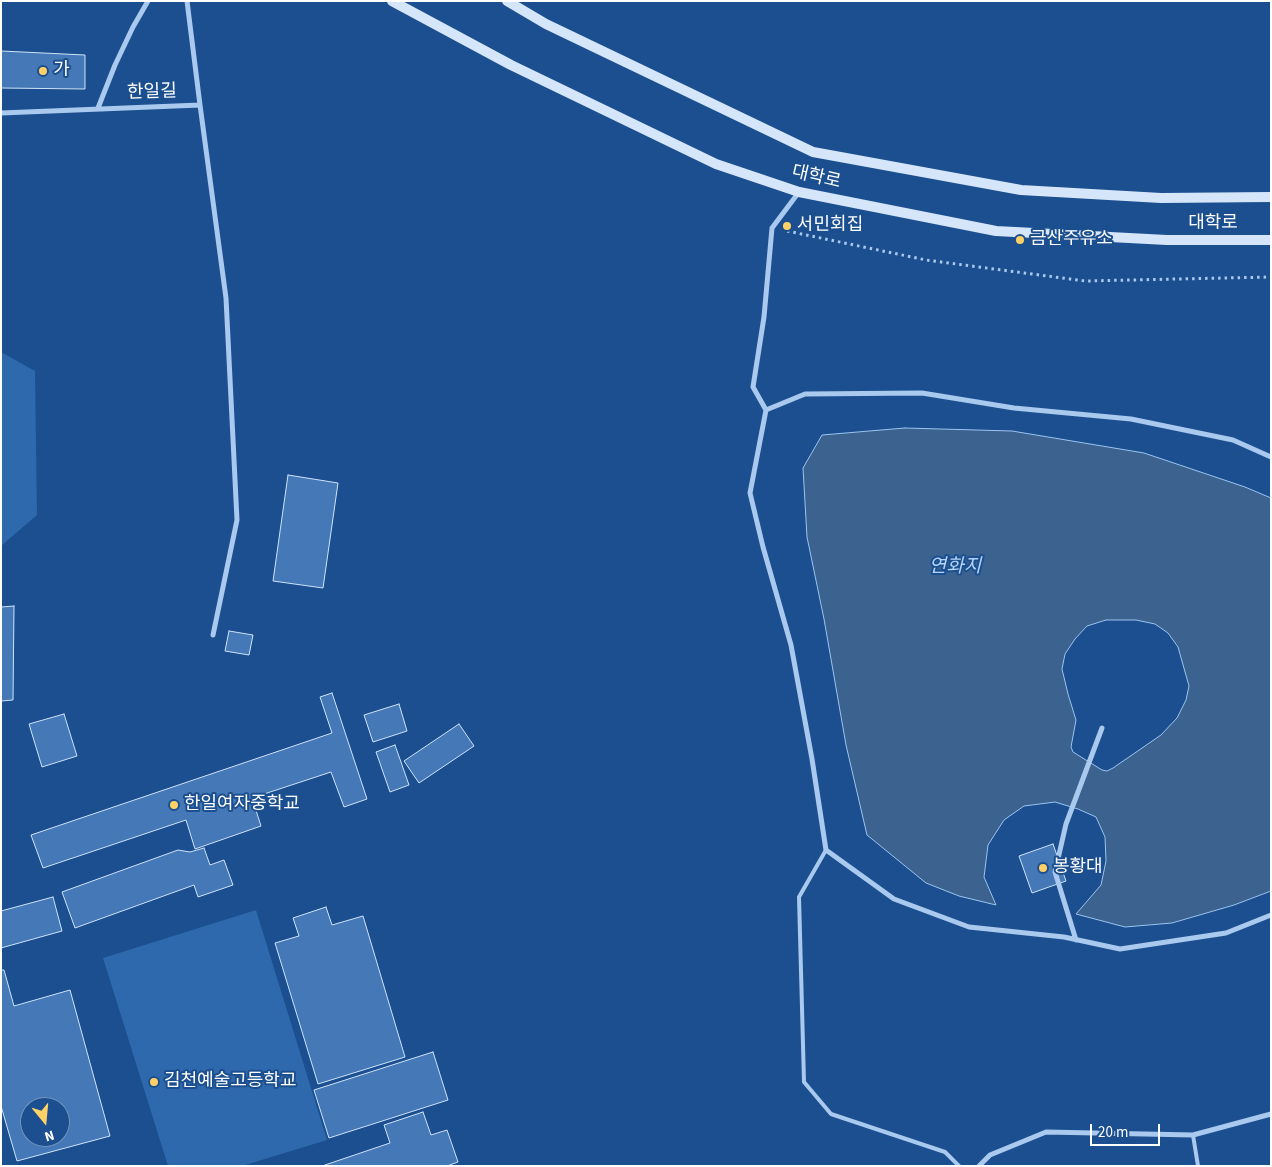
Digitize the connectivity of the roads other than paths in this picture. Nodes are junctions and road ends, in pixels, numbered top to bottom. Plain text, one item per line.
1 (148, 1) edge
2 (187, 1) edge
3 (392, 1) edge
4 (507, 1) edge
5 (200, 105) junction
6 (98, 108) junction
7 (1, 113) edge
8 (798, 192) junction
9 (1271, 197) edge
10 (1271, 240) edge
11 (766, 410) junction
12 (1271, 457) edge
13 (213, 635) dead end
14 (1102, 728) dead end
15 (826, 850) junction
16 (1271, 915) edge
17 (1076, 940) junction
18 (1271, 1114) edge
19 (1193, 1135) junction
20 (960, 1166) edge
21 (979, 1166) edge
22 (1198, 1166) edge

1 - 6 street
2 - 5 street, 한일길
3 - 8 street, 대학로
4 - 9 street, 대학로
5 - 6 street, 한일길
5 - 13 street
6 - 7 street, 한일길
8 - 10 street, 대학로
8 - 11 street
11 - 12 street
11 - 15 street
14 - 17 street
15 - 17 street
15 - 20 lane
16 - 17 street
18 - 19 street
19 - 21 street
19 - 22 lane

